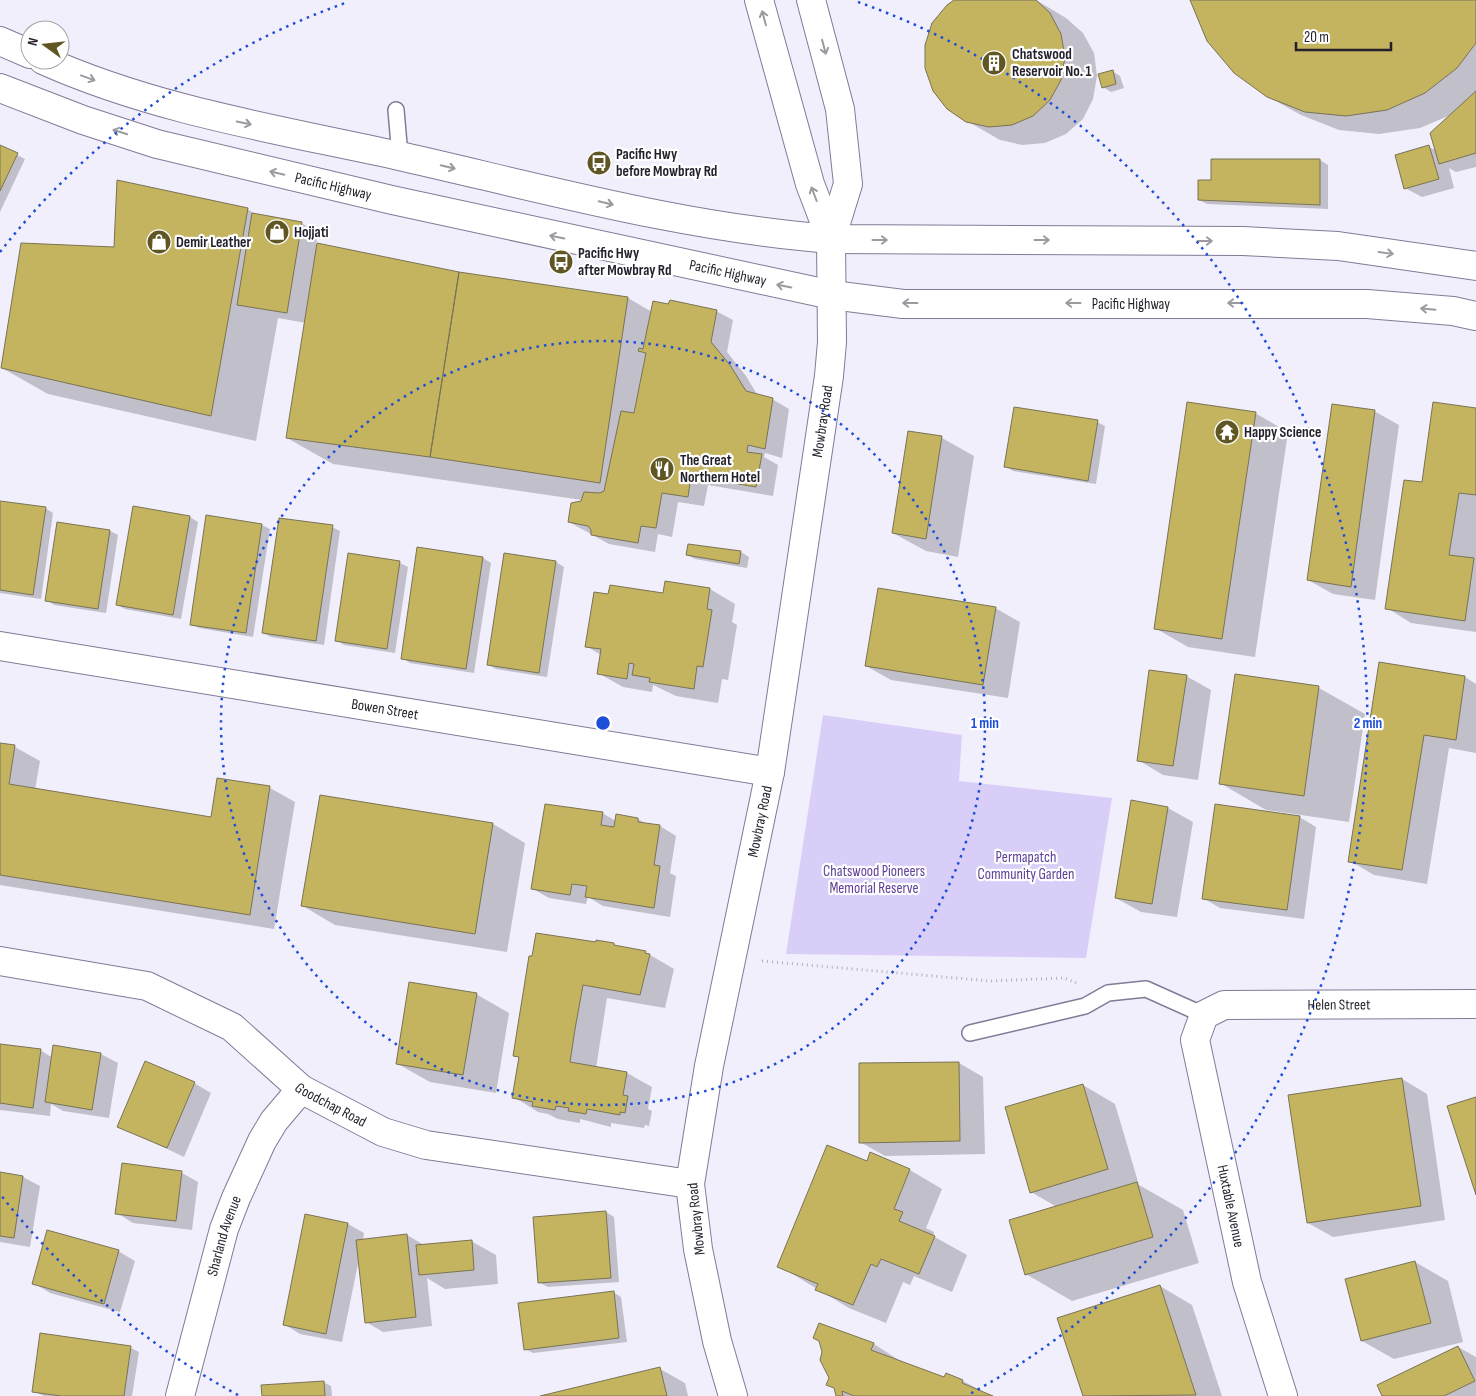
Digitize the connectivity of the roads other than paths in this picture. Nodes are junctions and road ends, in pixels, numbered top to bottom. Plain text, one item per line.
1 (759, 0) edge
2 (812, 0) edge
3 (0, 41) edge
4 (20, 50) edge
5 (69, 70) edge
6 (0, 88) edge
7 (396, 110) dead end
8 (400, 156) junction
9 (831, 240) junction
10 (1476, 266) edge
11 (832, 296) junction
12 (1476, 316) edge
13 (0, 646) edge
14 (770, 772) junction
15 (0, 961) edge
16 (1476, 1004) edge
17 (1204, 1015) junction
18 (970, 1033) dead end
19 (301, 1090) junction
20 (690, 1184) junction
21 (180, 1396) edge
22 (733, 1396) edge
23 (1283, 1396) edge

9 -> 1 main road, Mowbray Road
2 -> 9 main road, Mowbray Road
3 - 4 main road
5 -> 8 main road
11 -> 6 main road, Pacific Highway
7 - 8 lane
8 -> 9 main road
9 -> 10 main road
9 - 11 main road, Mowbray Road
12 -> 11 main road, Pacific Highway
11 - 14 main road, Mowbray Road
13 - 14 main road, Bowen Street
14 - 20 main road, Mowbray Road
15 - 19 main road, Goodchap Road
16 - 17 main road, Helen Street
17 - 18 lane
17 - 23 main road, Huxtable Avenue
19 - 20 main road, Goodchap Road
19 - 21 main road, Sharland Avenue
20 - 22 main road, Mowbray Road

